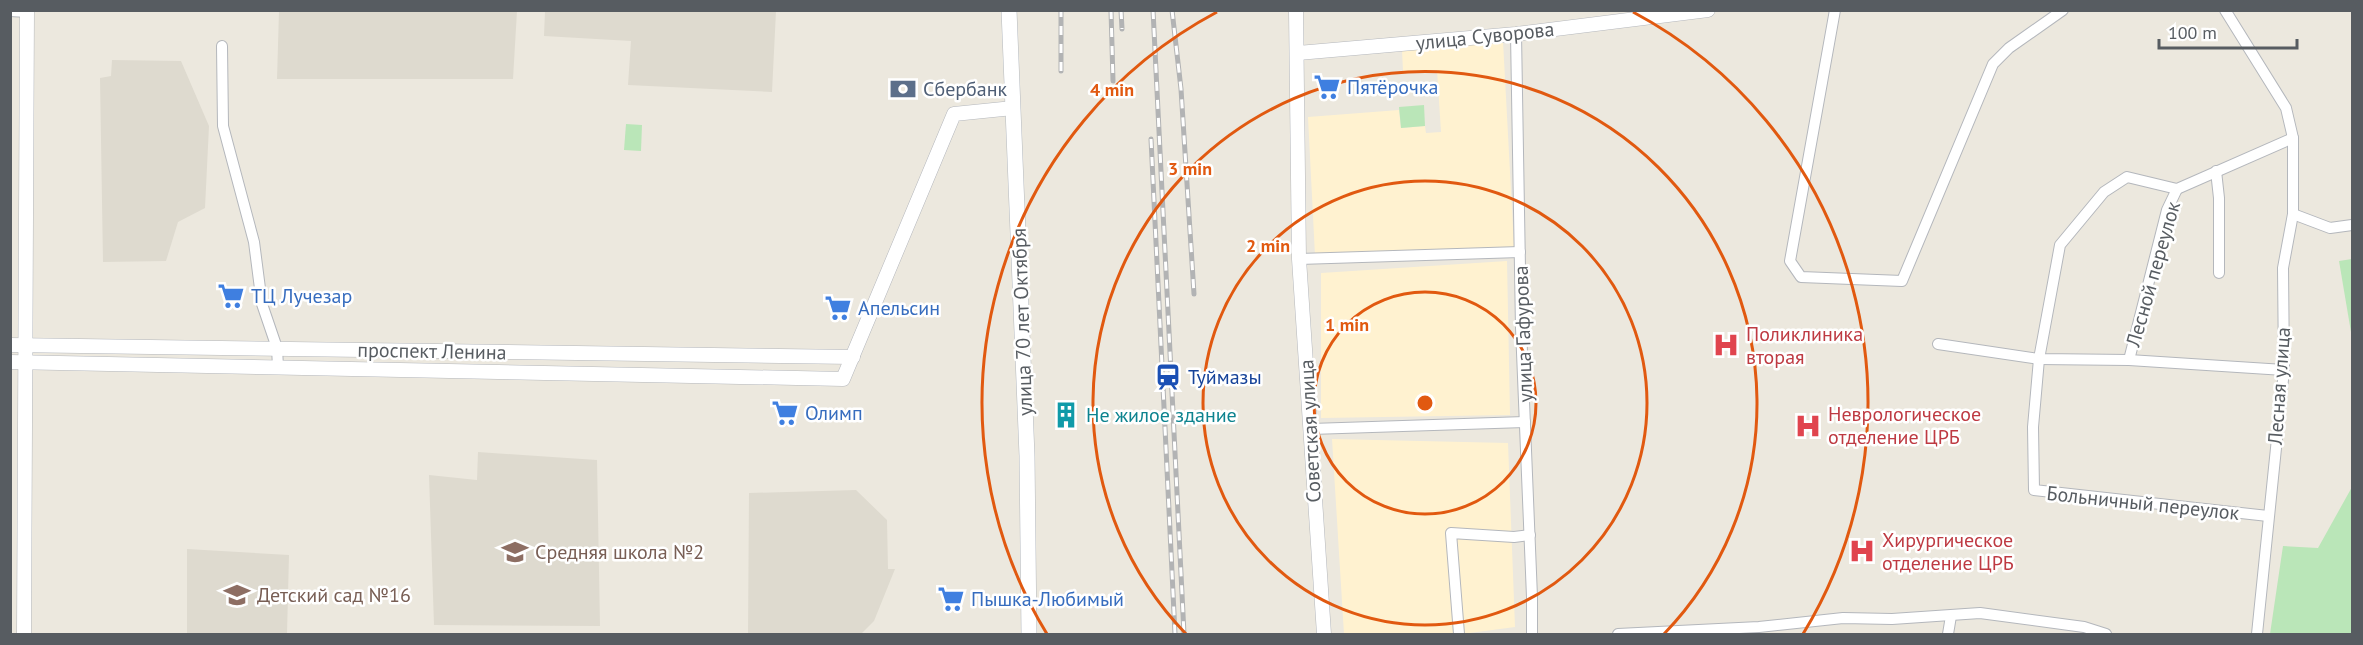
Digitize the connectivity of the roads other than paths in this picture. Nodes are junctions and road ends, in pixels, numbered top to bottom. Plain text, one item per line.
1 (1009, 10) edge
2 (1296, 10) edge
3 (1708, 10) edge
4 (1835, 10) edge
5 (2063, 10) edge
6 (2225, 10) edge
7 (10, 11) edge
8 (27, 11) edge
9 (1657, 14) edge
10 (1516, 34) junction
11 (222, 46) dead end
12 (1298, 53) junction
13 (1013, 108) junction
14 (2293, 138) junction
15 (2216, 171) junction
16 (2177, 189) junction
17 (2293, 214) junction
18 (2352, 225) edge
19 (1520, 252) junction
20 (1299, 259) junction
21 (2219, 273) dead end
22 (1938, 344) dead end
23 (10, 345) edge
24 (26, 345) junction
25 (277, 348) junction
26 (854, 357) junction
27 (2039, 359) junction
28 (2129, 360) junction
29 (10, 362) edge
30 (25, 362) junction
31 (278, 367) junction
32 (2284, 370) junction
33 (1525, 422) junction
34 (1311, 429) junction
35 (2268, 516) junction
36 (1530, 535) junction
37 (1951, 616) junction
38 (1759, 631) edge
39 (24, 634) edge
40 (1029, 634) edge
41 (1324, 634) edge
42 (1459, 634) edge
43 (1532, 634) edge
44 (1618, 634) edge
45 (1948, 634) edge
46 (2106, 634) edge
47 (2257, 634) edge

1 - 13 main road, улица 70 лет Октября
2 - 12 street, Советская улица
3 - 9 street, улица Суворова
4 - 5 street
6 - 14 street, Лесная улица
7 - 8 street
8 - 24 street
9 - 10 street, улица Суворова
10 - 12 street, улица Суворова
10 - 19 street, улица Гафурова
11 - 25 street
12 - 20 street, Советская улица
13 - 26 street
13 - 40 main road, улица 70 лет Октября
14 - 15 street
14 - 17 street, Лесная улица
15 - 16 street
15 - 21 street
16 - 27 street
16 - 28 street, Лесной переулок
17 - 18 street
17 - 32 street, Лесная улица
19 - 20 street
19 - 33 street, улица Гафурова
20 - 34 street, Советская улица
22 - 27 street
23 - 24 street, проспект Ленина
24 - 25 street, проспект Ленина
24 - 30 street
25 - 26 street, проспект Ленина
25 - 31 street
26 - 31 street, проспект Ленина
27 - 28 street
27 - 35 street, Больничный переулок
28 - 32 street
29 - 30 street, проспект Ленина
30 - 31 street, проспект Ленина
30 - 39 street
32 - 35 street, Лесная улица
33 - 34 street
33 - 36 street, улица Гафурова
34 - 41 street, Советская улица
35 - 47 street, Лесная улица
36 - 42 street
36 - 43 street, улица Гафурова
37 - 38 street
37 - 45 street
37 - 46 street
38 - 44 street

